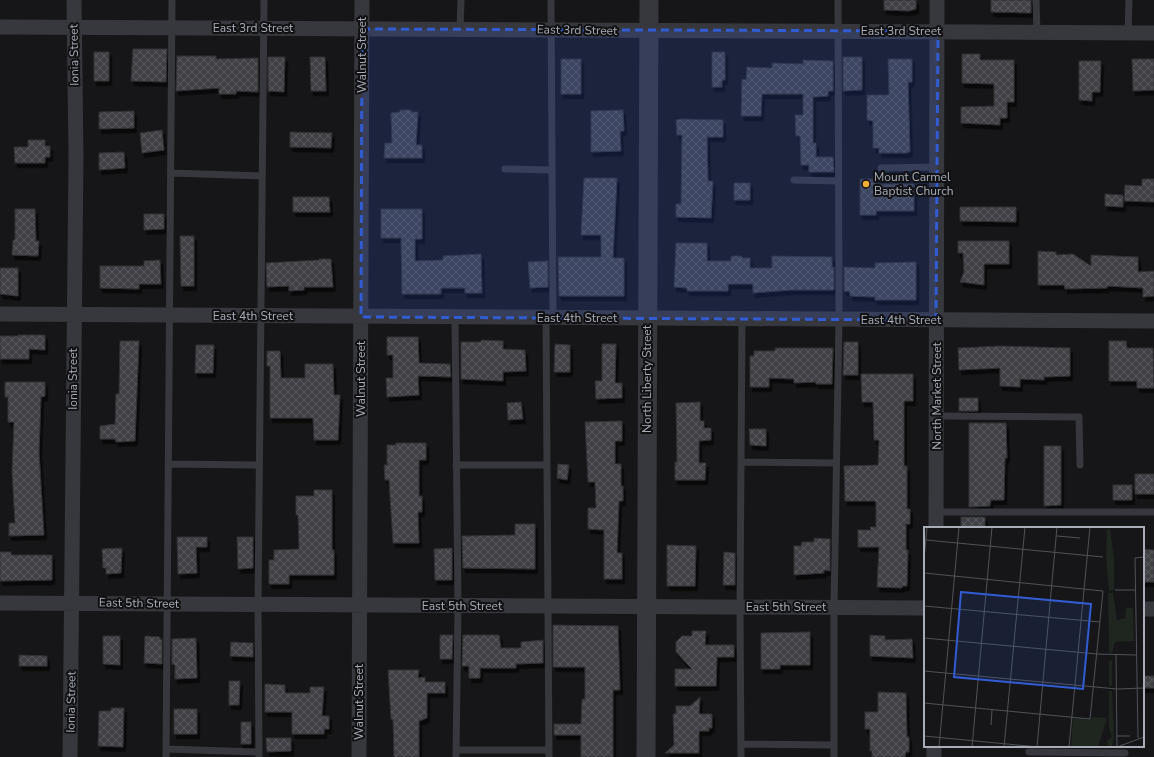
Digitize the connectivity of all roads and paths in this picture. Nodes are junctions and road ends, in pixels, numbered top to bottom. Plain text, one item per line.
1 (74, 0) edge
2 (172, 0) edge
3 (264, 0) edge
4 (362, 0) edge
5 (461, 0) edge
6 (551, 0) edge
7 (649, 0) edge
8 (838, 0) edge
9 (938, 0) edge
10 (1036, 0) edge
11 (1129, 0) edge
12 (0, 27) edge
13 (74, 27) junction
14 (171, 28) junction
15 (264, 28) junction
16 (362, 29) junction
17 (460, 30) junction
18 (551, 30) junction
19 (649, 31) junction
20 (838, 31) junction
21 (938, 31) junction
22 (1037, 32) junction
23 (1128, 33) junction
24 (1154, 33) edge
25 (937, 167) junction
26 (881, 168) dead end
27 (505, 169) dead end
28 (552, 170) junction
29 (171, 173) junction
30 (262, 176) junction
31 (794, 180) dead end
32 (838, 181) junction
33 (0, 314) edge
34 (73, 315) junction
35 (170, 316) junction
36 (261, 316) junction
37 (361, 317) junction
38 (455, 317) junction
39 (550, 317) junction
40 (648, 318) junction
41 (742, 319) junction
42 (839, 319) junction
43 (936, 320) junction
44 (1154, 321) edge
45 (937, 416) junction
46 (741, 462) junction
47 (836, 463) junction
48 (169, 464) junction
49 (259, 465) junction
50 (456, 465) junction
51 (547, 465) junction
52 (1080, 465) dead end
53 (936, 512) junction
54 (1154, 512) edge
55 (936, 527) edge
56 (0, 603) edge
57 (71, 603) junction
58 (167, 604) junction
59 (258, 604) junction
60 (359, 605) junction
61 (458, 606) junction
62 (548, 606) junction
63 (647, 607) junction
64 (740, 607) junction
65 (834, 608) junction
66 (924, 608) edge
67 (741, 744) junction
68 (834, 745) junction
69 (1029, 752) edge
70 (1125, 752) edge
71 (166, 753) edge
72 (259, 754) edge
73 (456, 754) edge
74 (549, 754) edge
75 (70, 757) edge
76 (359, 757) edge
77 (646, 757) edge
78 (741, 757) edge
79 (834, 757) edge

1 - 13 street, Ionia Street
2 - 14 lane
3 - 15 lane
4 - 16 street, Walnut Street
5 - 17 lane
6 - 18 lane
7 - 19 street, North Liberty Street
8 - 20 lane
9 - 21 street, North Market Street
10 - 22 lane
11 - 23 lane
12 - 13 street, East 3rd Street
13 - 14 street, East 3rd Street
13 - 34 street, Ionia Street
14 - 15 street, East 3rd Street
14 - 29 lane
15 - 16 street, East 3rd Street
15 - 30 lane
16 - 17 street, East 3rd Street
16 - 37 street, Walnut Street
17 - 18 street, East 3rd Street
18 - 19 street, East 3rd Street
18 - 28 lane
19 - 20 street, East 3rd Street
19 - 40 street, North Liberty Street
20 - 21 street, East 3rd Street
20 - 32 lane
21 - 22 street, East 3rd Street
21 - 25 street, North Market Street
22 - 23 street, East 3rd Street
23 - 24 street, East 3rd Street
25 - 26 lane
25 - 43 street, North Market Street
27 - 28 lane
28 - 39 lane
29 - 30 lane
29 - 35 lane
30 - 36 lane
31 - 32 lane
32 - 42 lane
33 - 34 street, East 4th Street
34 - 35 street, East 4th Street
34 - 57 street, Ionia Street
35 - 36 street, East 4th Street
35 - 48 lane
36 - 37 street, East 4th Street
36 - 49 lane
37 - 38 street, East 4th Street
37 - 60 street, Walnut Street
38 - 39 street, East 4th Street
38 - 50 lane
39 - 40 street, East 4th Street
39 - 51 lane
40 - 41 street, East 4th Street
40 - 63 street, North Liberty Street
41 - 42 street, East 4th Street
41 - 46 lane
42 - 43 street, East 4th Street
42 - 47 lane
43 - 44 street, East 4th Street
43 - 45 street, North Market Street
45 - 52 lane
45 - 53 street, North Market Street
46 - 47 lane
46 - 64 lane
47 - 65 lane
48 - 49 lane
48 - 58 lane
49 - 59 lane
50 - 51 lane
50 - 61 lane
51 - 62 lane
53 - 54 lane
53 - 55 street, North Market Street
56 - 57 street, East 5th Street
57 - 58 street, East 5th Street
57 - 75 street, Ionia Street
58 - 59 street, East 5th Street
58 - 71 lane
59 - 60 street, East 5th Street
59 - 72 lane
60 - 61 street, East 5th Street
60 - 76 street, Walnut Street
61 - 62 street, East 5th Street
61 - 73 lane
62 - 63 street, East 5th Street
62 - 74 lane
63 - 64 street, East 5th Street
63 - 77 street, North Liberty Street
64 - 65 street, East 5th Street
64 - 67 lane
65 - 66 street, East 5th Street
65 - 68 lane
67 - 68 lane
67 - 78 lane
68 - 79 lane
69 - 70 lane
71 - 72 lane
73 - 74 lane

